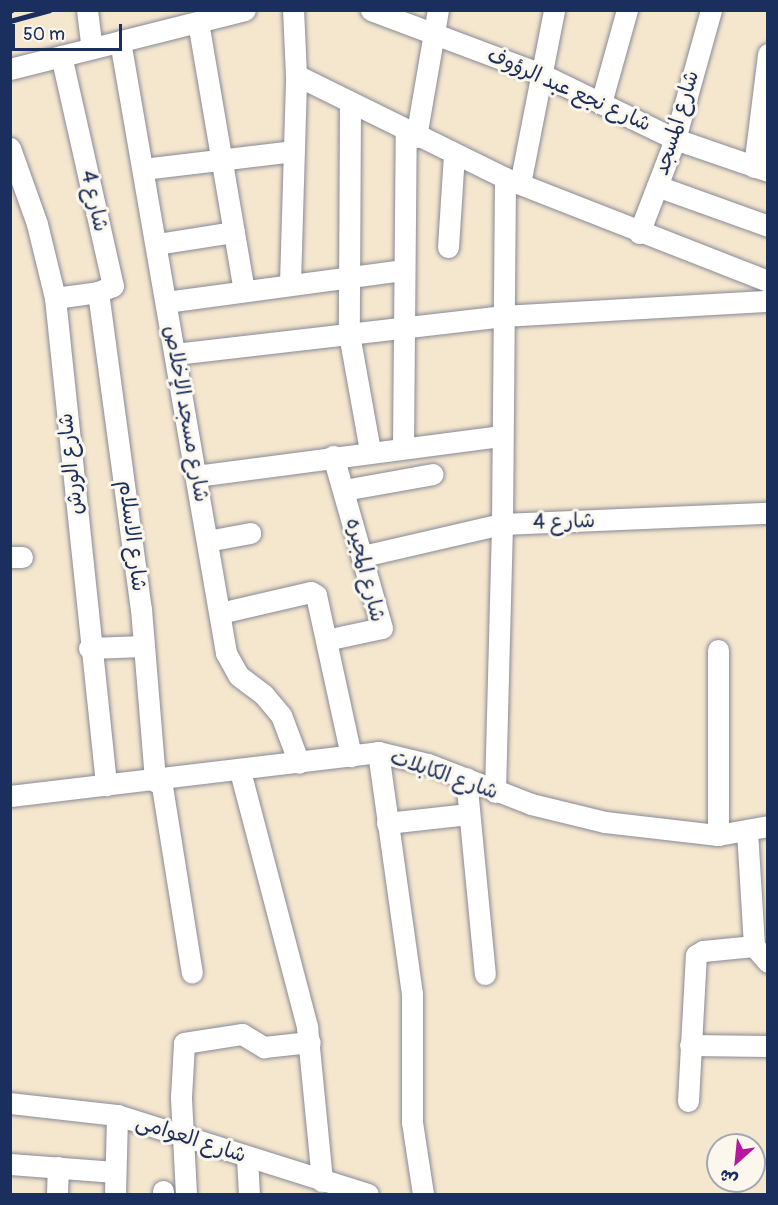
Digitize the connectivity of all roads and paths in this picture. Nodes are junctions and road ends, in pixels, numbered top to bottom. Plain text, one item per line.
1 (87, 10) edge
2 (245, 10) edge
3 (293, 10) edge
4 (371, 10) edge
5 (438, 10) edge
6 (554, 10) edge
7 (627, 10) edge
8 (711, 10) edge
9 (198, 22) junction
10 (436, 32) junction
11 (120, 41) junction
12 (92, 48) junction
13 (768, 54) edge
14 (61, 56) junction
15 (767, 60) edge
16 (10, 69) edge
17 (541, 74) junction
18 (296, 75) junction
19 (601, 103) junction
20 (350, 105) junction
21 (764, 120) edge
22 (411, 134) junction
23 (675, 139) junction
24 (10, 148) edge
25 (294, 151) junction
26 (454, 154) junction
27 (222, 159) junction
28 (143, 169) junction
29 (761, 169) edge
30 (512, 181) junction
31 (657, 186) junction
32 (768, 226) edge
33 (234, 232) junction
34 (639, 233) junction
35 (157, 244) junction
36 (448, 248) dead end
37 (404, 270) junction
38 (346, 276) junction
39 (768, 282) edge
40 (290, 283) junction
41 (244, 290) junction
42 (98, 292) junction
43 (55, 298) junction
44 (768, 301) edge
45 (166, 302) junction
46 (504, 316) junction
47 (405, 327) junction
48 (350, 334) junction
49 (176, 354) junction
50 (501, 436) junction
51 (403, 447) junction
52 (370, 451) junction
53 (333, 456) junction
54 (433, 474) dead end
55 (196, 476) junction
56 (344, 489) junction
57 (768, 513) edge
58 (502, 524) junction
59 (250, 533) dead end
60 (207, 541) junction
61 (363, 556) junction
62 (220, 613) junction
63 (326, 640) junction
64 (144, 646) junction
65 (89, 648) junction
66 (718, 650) dead end
67 (378, 752) junction
68 (351, 756) junction
69 (299, 763) junction
70 (240, 771) junction
71 (466, 778) junction
72 (158, 780) junction
73 (106, 785) junction
74 (495, 792) junction
75 (10, 795) edge
76 (469, 814) junction
77 (387, 823) junction
78 (757, 829) edge
79 (718, 835) junction
80 (761, 954) edge
81 (192, 973) dead end
82 (485, 974) dead end
83 (310, 1042) junction
84 (690, 1045) junction
85 (768, 1046) edge
86 (688, 1101) dead end
87 (10, 1102) edge
88 (117, 1115) junction
89 (184, 1137) junction
90 (247, 1157) junction
91 (10, 1164) edge
92 (58, 1167) junction
93 (116, 1172) junction
94 (322, 1180) junction
95 (57, 1194) edge
96 (115, 1194) edge
97 (186, 1194) edge
98 (249, 1194) edge
99 (368, 1194) edge
100 (423, 1194) edge

1 - 12 street
2 - 9 street
3 - 18 street
4 - 10 street, شارع نجع عبد الرؤوف
5 - 10 street
6 - 17 street
7 - 19 street
8 - 23 street, شارع المسجد
9 - 11 street
9 - 27 street
10 - 17 street, شارع نجع عبد الرؤوف
10 - 22 street
11 - 12 street
11 - 28 street, شارع مسجد الإخلاص
12 - 14 street
13 - 15 street
14 - 16 street
14 - 42 street, شارع 4
15 - 21 street
17 - 19 street, شارع نجع عبد الرؤوف
17 - 30 street
18 - 20 street
18 - 25 street
19 - 23 street, شارع نجع عبد الرؤوف
20 - 22 street
20 - 38 street
21 - 29 street
22 - 26 street
22 - 37 street
23 - 29 street, شارع نجع عبد الرؤوف
23 - 31 street, شارع المسجد
24 - 43 street, شارع الورش
25 - 27 street
25 - 40 street
26 - 30 street
26 - 36 street
27 - 28 street
27 - 33 street
28 - 35 street, شارع مسجد الإخلاص
30 - 34 street
30 - 46 street
31 - 32 street
31 - 34 street, شارع المسجد
33 - 35 street
33 - 41 street
34 - 39 street
35 - 45 street, شارع مسجد الإخلاص
37 - 38 street
37 - 47 street
38 - 40 street
38 - 48 street
40 - 41 street
41 - 45 street
42 - 43 street
42 - 64 street, شارع الاسلام
43 - 65 street, شارع الورش
44 - 46 street
45 - 49 street, شارع مسجد الإخلاص
46 - 47 street
46 - 50 street
47 - 48 street
47 - 51 street
48 - 49 street
48 - 52 street
49 - 55 street, شارع مسجد الإخلاص
50 - 51 street
50 - 58 street
51 - 52 street
52 - 53 street
53 - 55 street
53 - 56 street, شارع المجيره
54 - 56 street
55 - 60 street, شارع مسجد الإخلاص
56 - 61 street, شارع المجيره
57 - 58 street, شارع 4
58 - 61 street, شارع 4
58 - 74 street
59 - 60 street
60 - 62 street, شارع مسجد الإخلاص
61 - 63 street, شارع المجيره
62 - 63 street
62 - 69 street, شارع مسجد الإخلاص
63 - 68 street
64 - 65 street
64 - 72 street, شارع الاسلام
65 - 73 street, شارع الورش
66 - 79 street
67 - 68 street, شارع الكابلات
67 - 71 street, شارع الكابلات
67 - 77 street
68 - 69 street, شارع الكابلات
69 - 70 street, شارع الكابلات
70 - 72 street, شارع الكابلات
70 - 83 street
71 - 74 street, شارع الكابلات
71 - 76 street
72 - 73 street, شارع الكابلات
72 - 81 street, شارع الاسلام
73 - 75 street, شارع الكابلات
74 - 79 street, شارع الكابلات
76 - 77 street
76 - 82 street
77 - 100 street
78 - 79 street, شارع الكابلات
78 - 80 street
80 - 84 street
83 - 89 street
83 - 94 street
84 - 85 street
84 - 86 street
87 - 88 street, شارع العوامى
88 - 89 street, شارع العوامى
88 - 93 street
89 - 90 street, شارع العوامى
89 - 97 street
90 - 94 street, شارع العوامى
90 - 98 street
91 - 92 street
92 - 93 street
92 - 95 street
93 - 96 street
94 - 99 street, شارع العوامى

